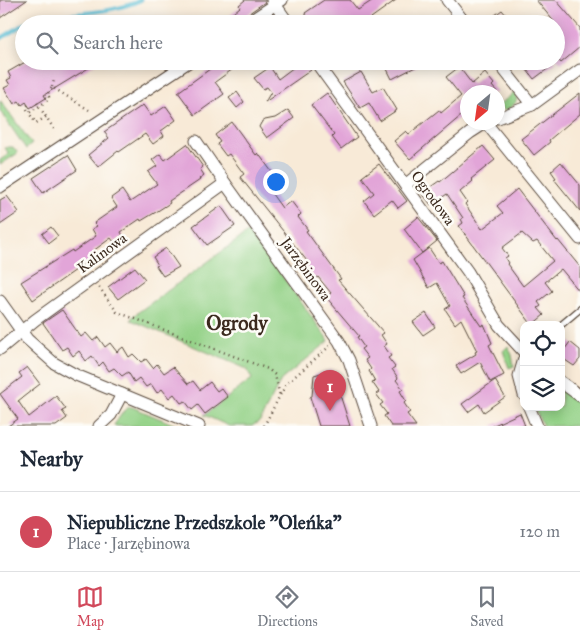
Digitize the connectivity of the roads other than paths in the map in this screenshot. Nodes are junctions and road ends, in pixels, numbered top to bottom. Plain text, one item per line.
1 (447, 0) edge
2 (276, 2) edge
3 (258, 15) edge
4 (283, 15) edge
5 (459, 15) edge
6 (176, 70) edge
7 (322, 70) edge
8 (503, 70) edge
9 (580, 70) edge
10 (532, 105) junction
11 (505, 115) edge
12 (475, 130) edge
13 (492, 130) edge
14 (196, 141) dead end
15 (224, 183) junction
16 (405, 185) junction
17 (0, 186) edge
18 (580, 239) edge
19 (0, 300) edge
20 (580, 309) edge
21 (565, 322) edge
22 (20, 331) junction
23 (520, 348) edge
24 (0, 349) edge
25 (565, 385) edge
26 (122, 394) junction
27 (580, 396) edge
28 (531, 411) edge
29 (99, 426) edge
30 (199, 426) edge
31 (371, 426) edge
32 (537, 426) edge

1 - 5 street
2 - 3 street
2 - 4 street
6 - 17 street
7 - 16 street, Ogrodowa
8 - 10 street
9 - 10 street
10 - 11 street
12 - 16 street
13 - 18 street
14 - 15 street, Jarzębinowa
15 - 22 street, Kalinowa
15 - 31 street, Jarzębinowa
16 - 23 street, Ogrodowa
19 - 22 street
20 - 21 lane
22 - 24 street, Kalinowa
22 - 26 street
25 - 27 street
26 - 29 street
26 - 30 street
28 - 32 street

